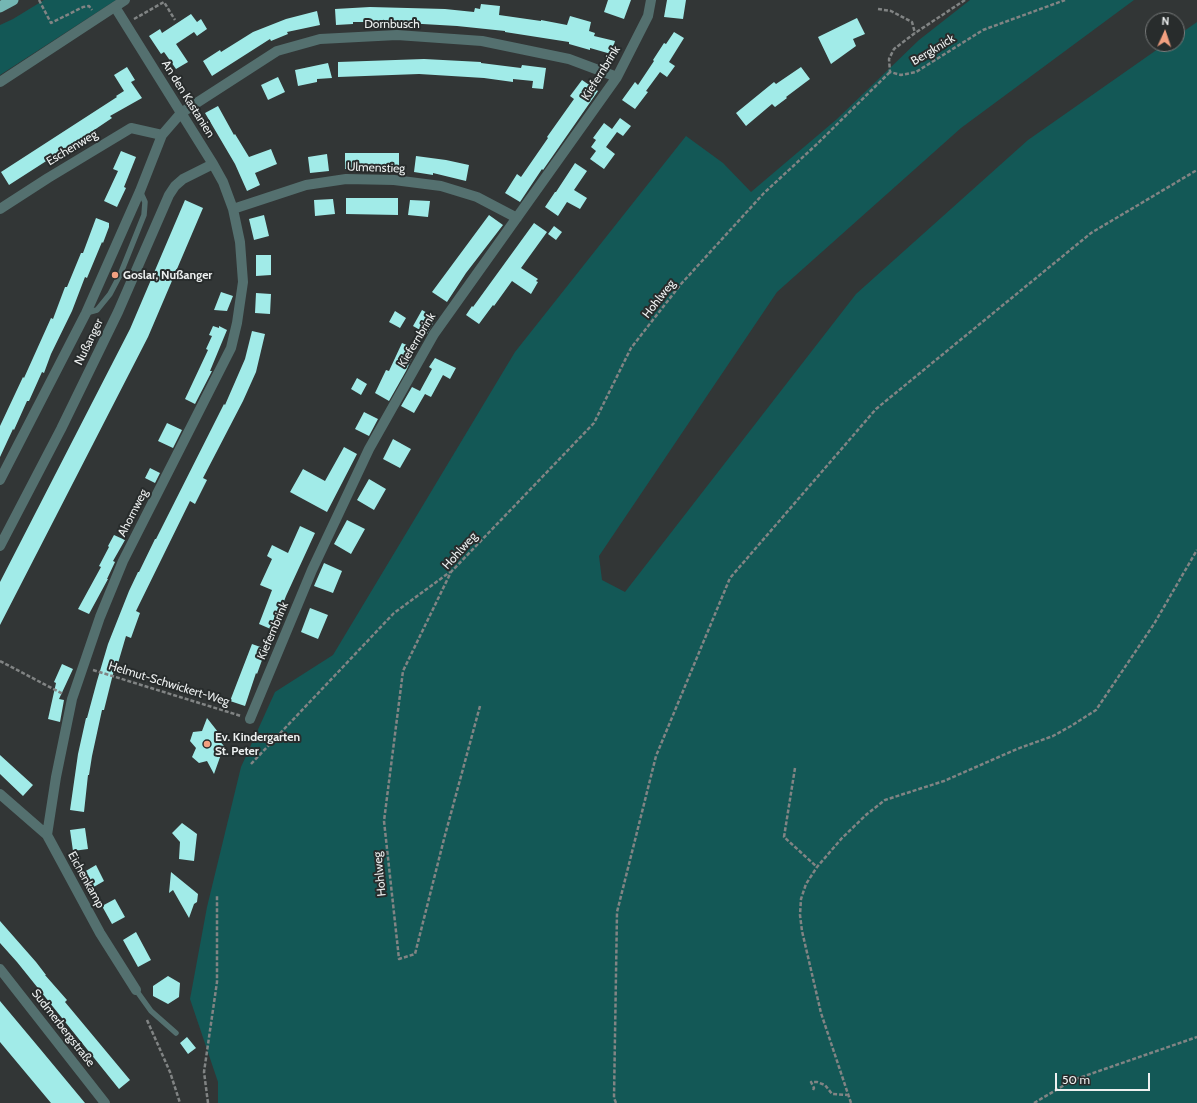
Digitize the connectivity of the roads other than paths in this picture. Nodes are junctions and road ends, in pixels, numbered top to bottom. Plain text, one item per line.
1 (13, 0) edge
2 (125, 0) edge
3 (651, 0) edge
4 (0, 7) edge
5 (114, 7) junction
6 (617, 77) junction
7 (0, 82) edge
8 (181, 113) junction
9 (162, 135) junction
10 (214, 164) junction
11 (140, 191) junction
12 (0, 209) edge
13 (233, 209) junction
14 (516, 218) junction
15 (86, 313) junction
16 (0, 480) edge
17 (0, 546) edge
18 (250, 719) road end
19 (0, 794) edge
20 (47, 835) junction
21 (0, 970) edge
22 (136, 990) joint
23 (176, 1033) dead end
24 (101, 1101) edge

1 - 4 highway
2 - 5 street
3 - 6 street, Kiefernbrink
5 - 7 street
5 - 8 street, An den Kastanien
6 - 8 street, Dornbusch
6 - 14 street, Kiefernbrink
8 - 9 street, Nußanger
8 - 10 street, An den Kastanien
9 - 11 street, Nußanger
9 - 12 street, Eschenweg
10 - 13 street, An den Kastanien
10 - 17 street, Nußanger
11 - 15 street, Nußanger
11 - 15 lane
13 - 14 street, Ulmenstieg
13 - 20 street, Ahornweg
14 - 18 street, Kiefernbrink
15 - 16 street, Nußanger
19 - 20 street, Eichenkamp
20 - 22 street, Eichenkamp
21 - 24 street, Sudmerbergstraße
22 - 23 lane

